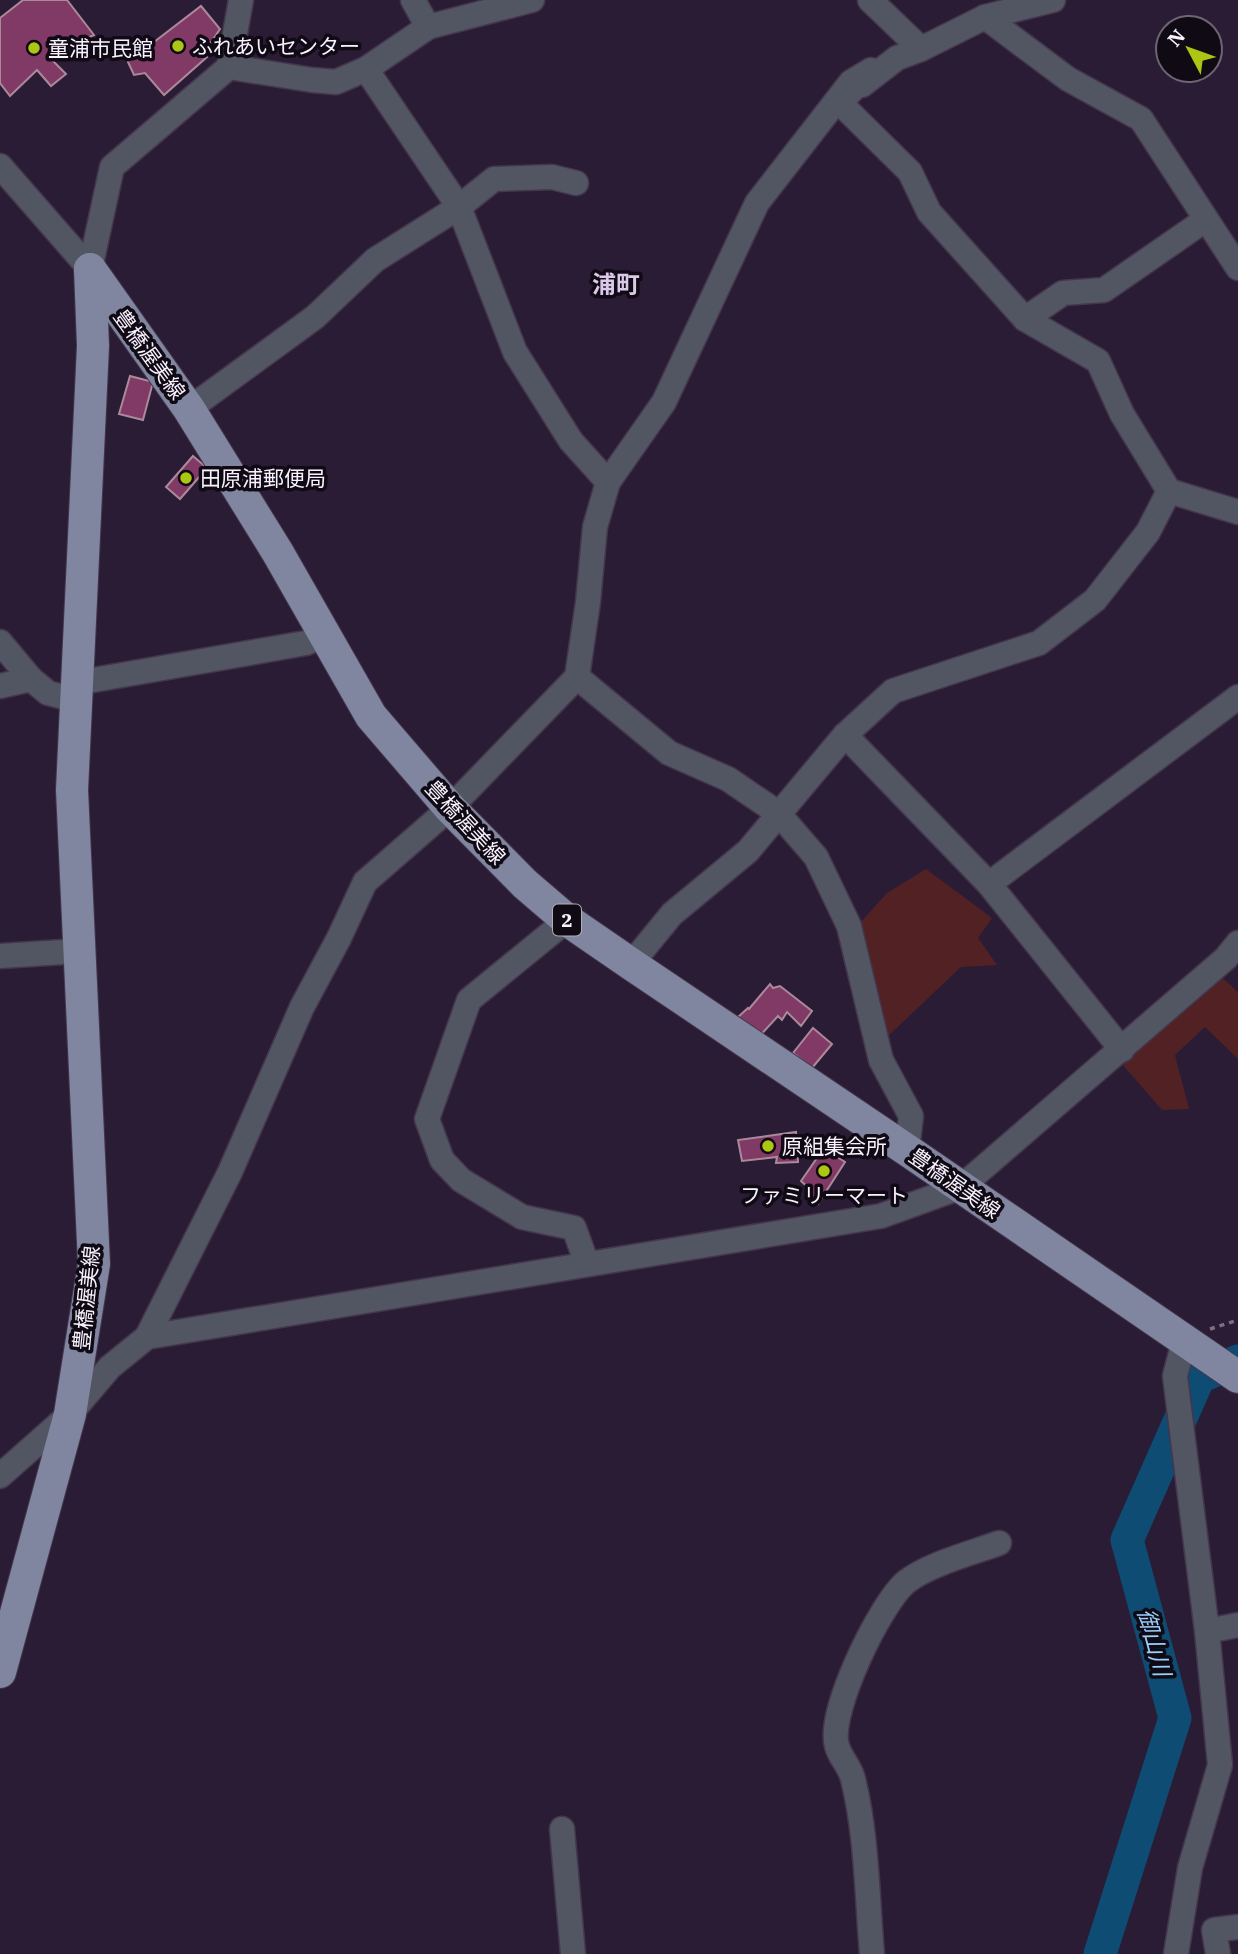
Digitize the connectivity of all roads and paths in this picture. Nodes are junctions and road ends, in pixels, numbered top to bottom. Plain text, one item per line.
1 (241, 0) edge
2 (412, 0) edge
3 (532, 0) edge
4 (870, 0) edge
5 (1053, 0) edge
6 (985, 18) junction
7 (428, 27) junction
8 (921, 49) junction
9 (229, 67) junction
10 (366, 69) junction
11 (840, 103) junction
12 (0, 166) edge
13 (576, 183) dead end
14 (459, 207) junction
15 (1205, 220) junction
16 (1238, 268) edge
17 (90, 270) junction
18 (1025, 319) junction
19 (189, 409) junction
20 (608, 482) junction
21 (1169, 491) junction
22 (1238, 512) edge
23 (325, 635) junction
24 (0, 642) edge
25 (577, 677) junction
26 (30, 680) junction
27 (0, 686) edge
28 (76, 691) junction
29 (1238, 697) edge
30 (845, 735) junction
31 (450, 808) junction
32 (778, 813) junction
33 (989, 884) junction
34 (567, 920) junction
35 (1238, 943) edge
36 (79, 951) junction
37 (0, 956) edge
38 (631, 964) junction
39 (1122, 1049) junction
40 (908, 1150) junction
41 (961, 1187) junction
42 (587, 1264) junction
43 (147, 1337) junction
44 (1184, 1341) junction
45 (1238, 1377) edge
46 (71, 1414) junction
47 (0, 1476) edge
48 (999, 1543) dead end
49 (1238, 1625) edge
50 (1207, 1631) junction
51 (0, 1672) edge
52 (562, 1829) dead end
53 (1238, 1927) edge
54 (573, 1954) edge
55 (872, 1954) edge
56 (1176, 1954) edge
57 (1218, 1954) edge

1 - 9 street
2 - 7 street
3 - 7 street
4 - 8 street
5 - 6 street
6 - 8 street
6 - 15 street
7 - 10 street
8 - 11 street
9 - 10 street
9 - 17 street
10 - 14 street
11 - 18 street
11 - 20 street
12 - 17 street
13 - 14 street
14 - 19 street
14 - 20 street
15 - 16 street
15 - 18 street
17 - 19 main road, 豊橋渥美線 / 2
17 - 28 main road, 豊橋渥美線
18 - 21 street
19 - 23 main road, 豊橋渥美線 / 2
20 - 25 street
21 - 22 street
21 - 30 street
23 - 28 street
23 - 31 main road, 豊橋渥美線 / 2
24 - 26 street
25 - 31 street
25 - 32 street
26 - 27 street
26 - 28 street
28 - 36 main road, 豊橋渥美線
29 - 33 street
30 - 32 street
30 - 33 street
31 - 34 main road, 豊橋渥美線 / 2
31 - 43 street
32 - 38 street
32 - 40 street
33 - 39 street
34 - 38 main road, 豊橋渥美線 / 2
34 - 42 street
35 - 39 street
36 - 37 street
36 - 46 main road, 豊橋渥美線
38 - 40 main road, 豊橋渥美線 / 2
39 - 41 street
40 - 41 main road, 豊橋渥美線 / 2
41 - 42 street
41 - 44 main road, 豊橋渥美線 / 2
42 - 43 street
43 - 46 street
44 - 45 main road, 豊橋渥美線 / 2
44 - 50 street
46 - 47 street
46 - 51 main road, 豊橋渥美線
48 - 55 street
49 - 50 street
50 - 56 street
52 - 54 street
53 - 57 street

